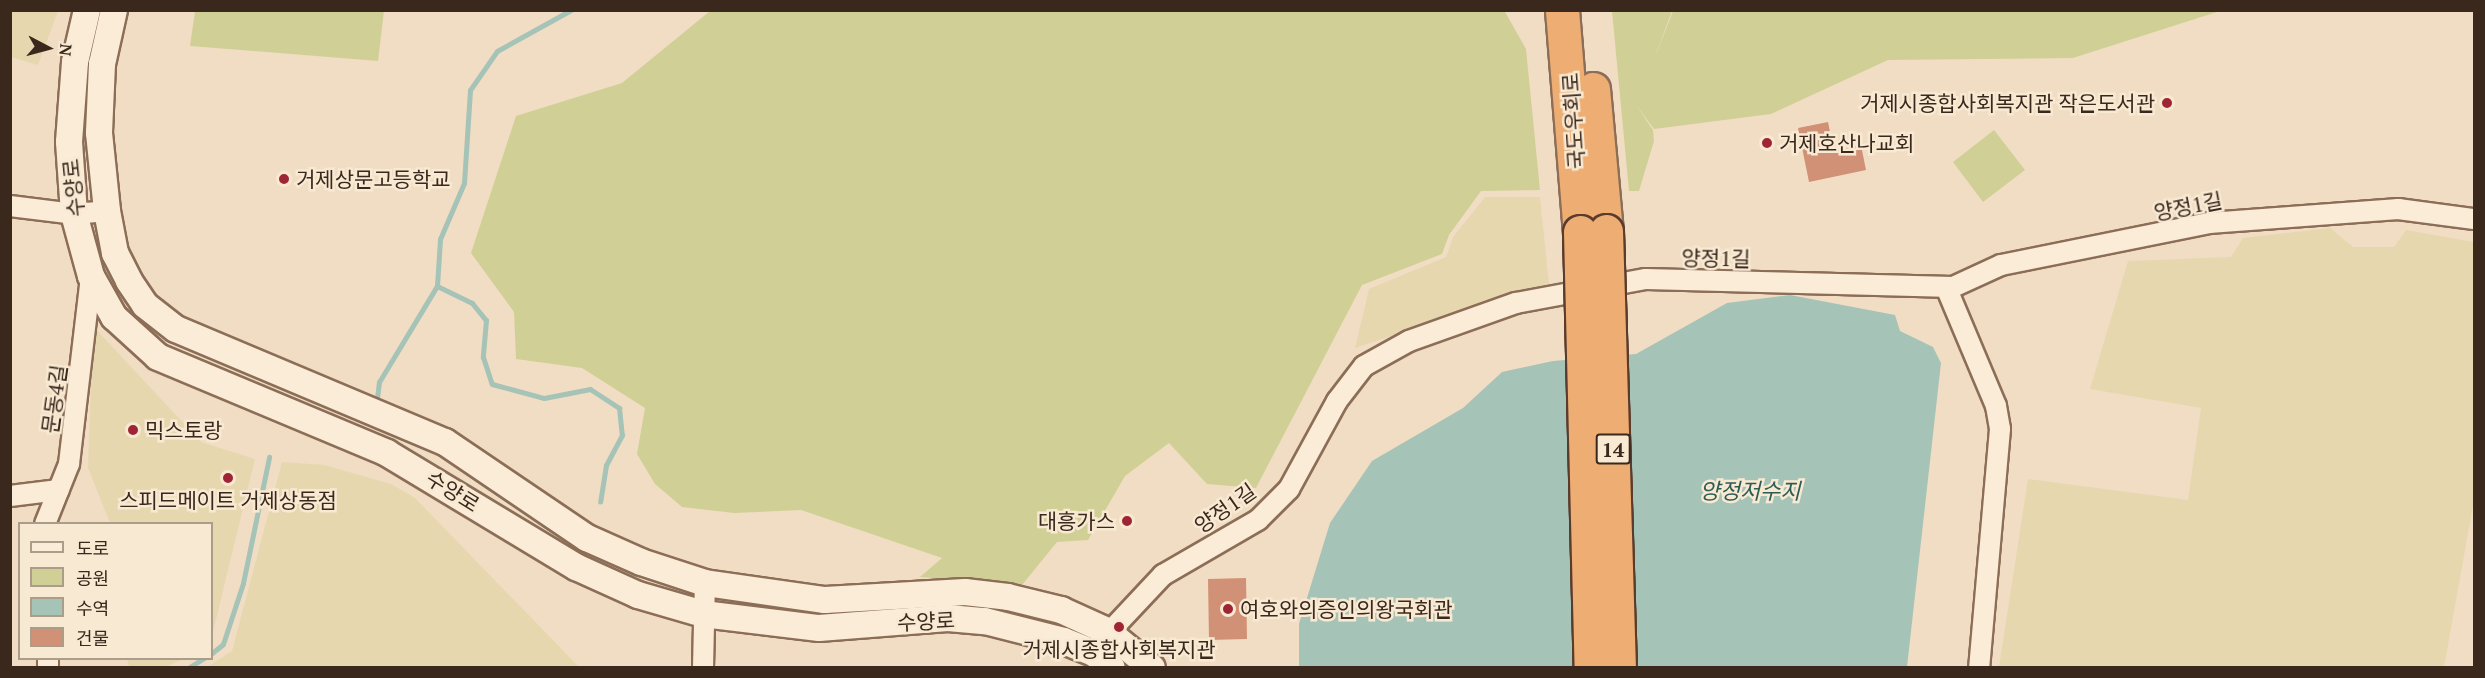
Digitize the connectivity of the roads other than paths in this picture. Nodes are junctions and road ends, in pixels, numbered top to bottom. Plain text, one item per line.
1 (87, 10) edge
2 (114, 10) edge
3 (1562, 10) edge
4 (1585, 10) edge
5 (10, 206) edge
6 (107, 211) junction
7 (74, 214) junction
8 (2475, 219) edge
9 (1593, 232) junction
10 (91, 276) junction
11 (1946, 287) junction
12 (59, 490) junction
13 (10, 496) edge
14 (46, 522) edge
15 (705, 583) junction
16 (703, 614) junction
17 (1107, 631) junction
18 (1103, 660) edge
19 (703, 668) edge
20 (1152, 668) edge
21 (1591, 668) edge
22 (1618, 668) edge
23 (1979, 668) edge

1 - 7 street, 수양로
2 - 6 street, 수양로
3 - 9 highway, 국도우회로 / 14
4 - 9 highway, 국도우회로 / 14
5 - 7 street
6 - 7 street
6 - 15 street, 수양로
7 - 10 street, 수양로
8 - 11 street, 양정1길
9 - 21 highway, 14, bridge
9 - 22 highway, 14, bridge
10 - 12 street, 문동4길
10 - 16 street, 수양로
11 - 17 street, 양정1길
11 - 23 street
12 - 13 street
12 - 14 street, 문동4길
15 - 16 street
15 - 17 street, 수양로
16 - 18 street, 수양로
16 - 19 street
17 - 18 street, 양정1길
17 - 20 street, 수양로

